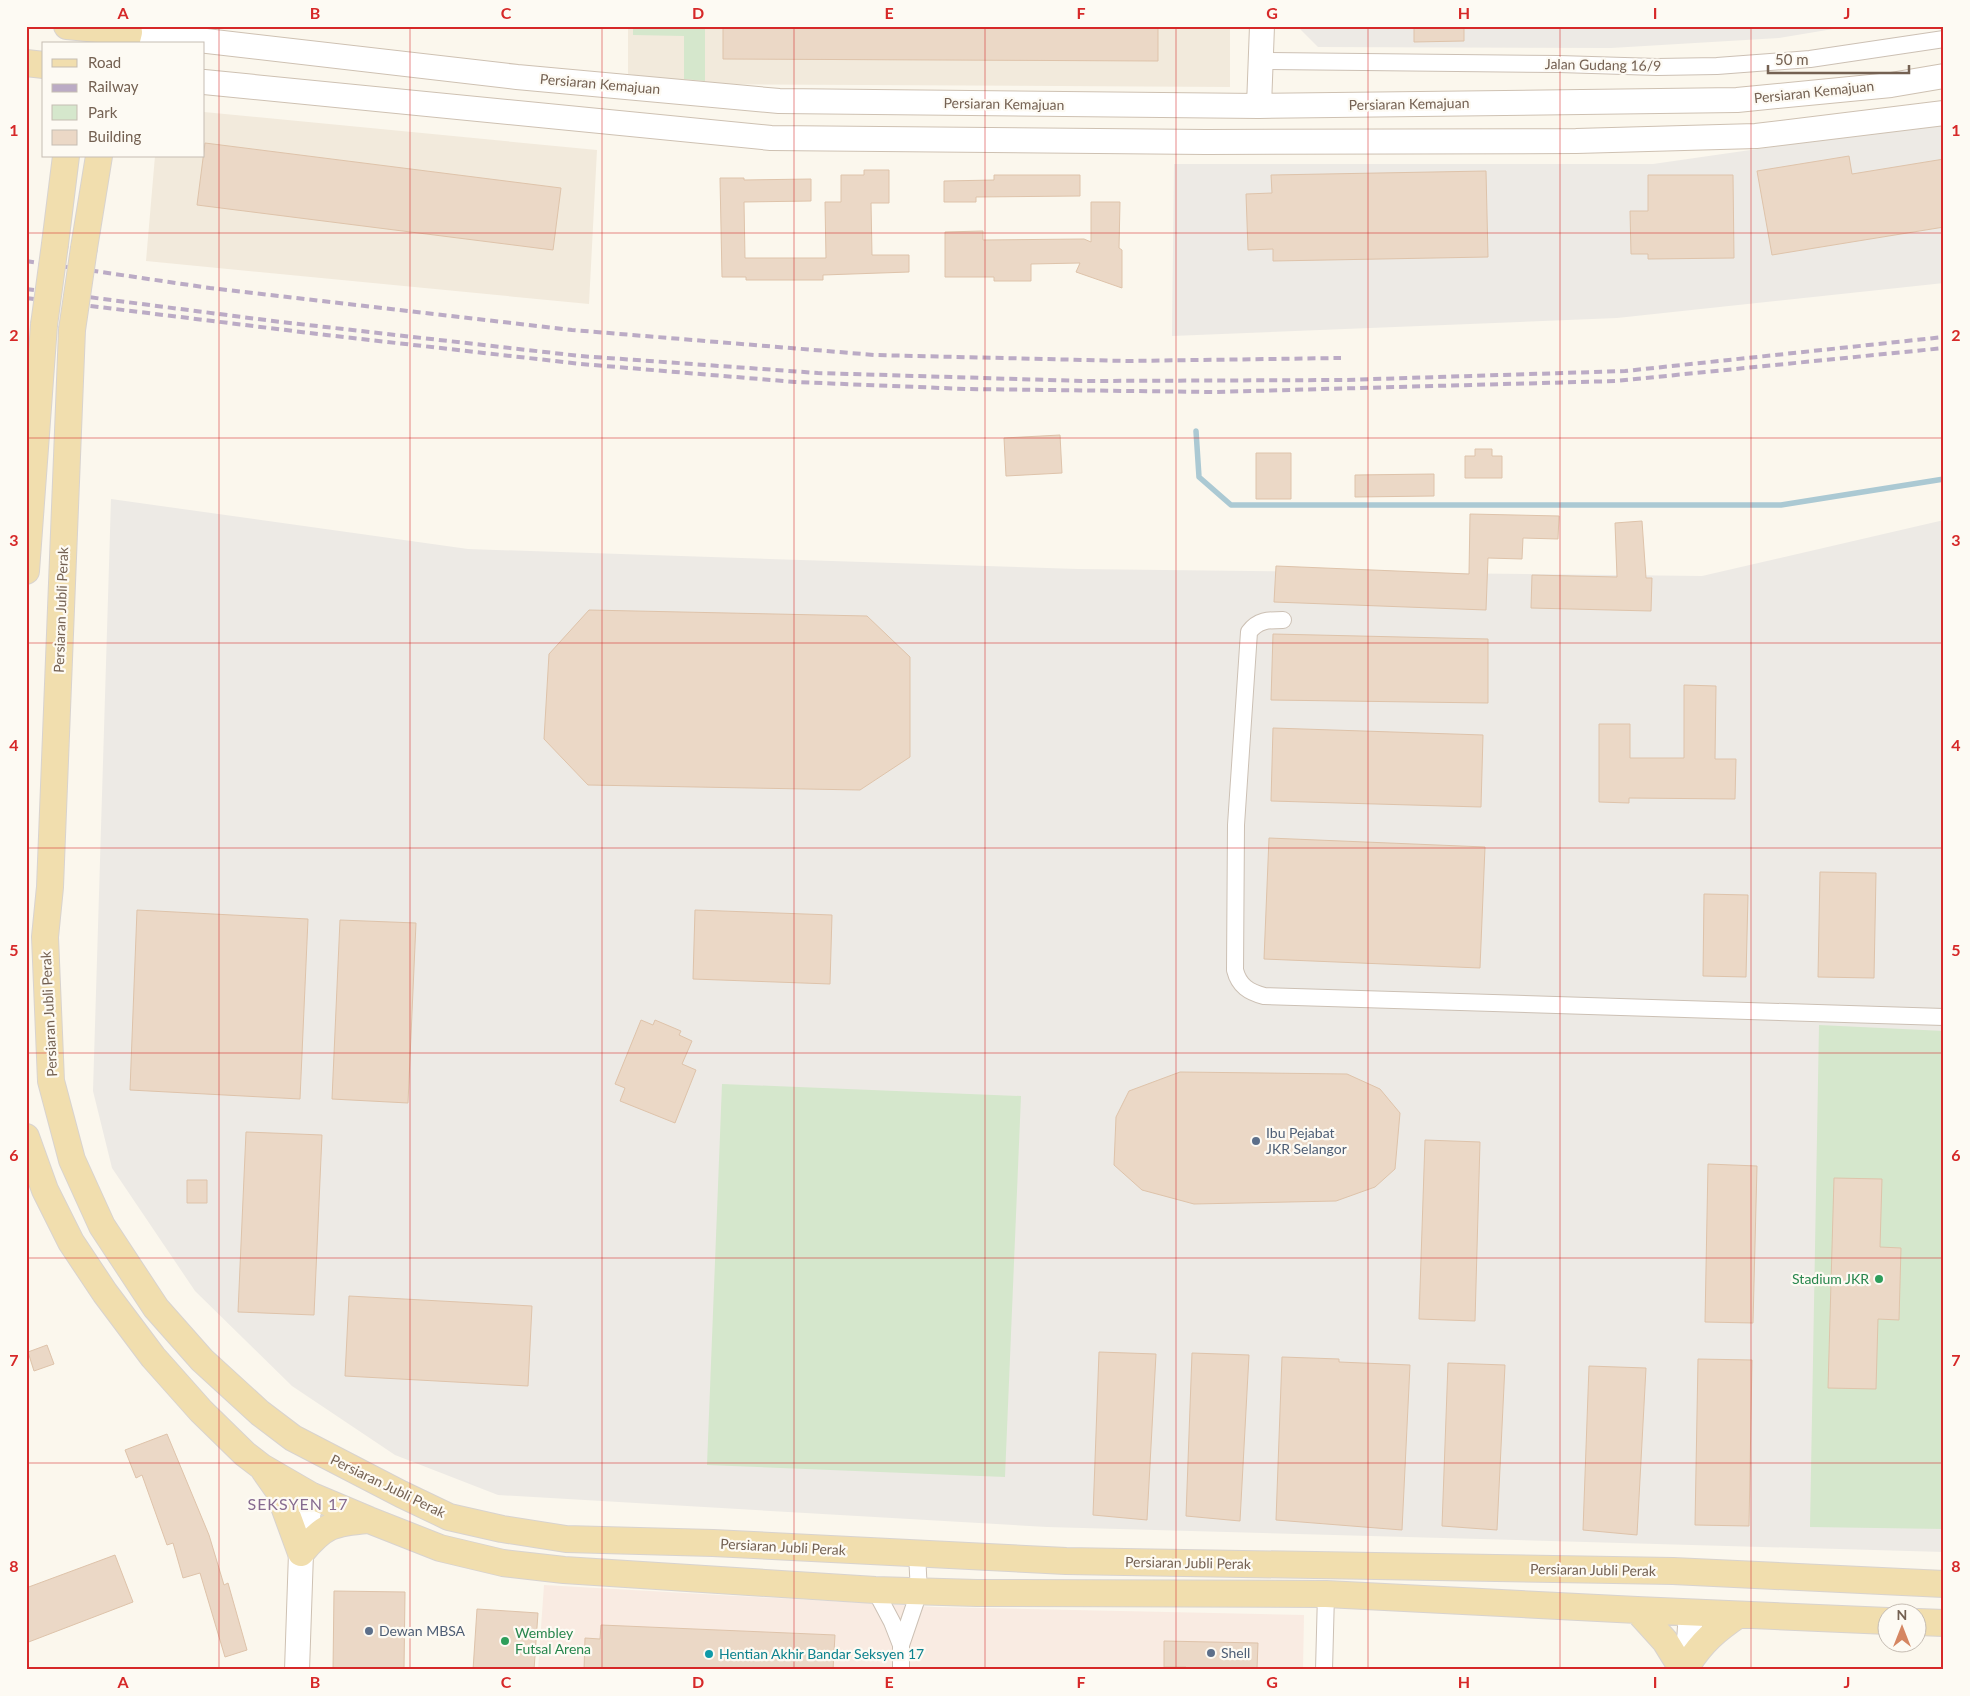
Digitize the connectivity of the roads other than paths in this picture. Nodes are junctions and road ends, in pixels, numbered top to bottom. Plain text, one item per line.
1 (67, 26) edge
2 (1262, 26) edge
3 (92, 33) edge
4 (127, 34) edge
5 (1944, 39) edge
6 (199, 42) edge
7 (205, 43) edge
8 (1261, 61) junction
9 (26, 63) edge
10 (42, 65) edge
11 (1944, 76) edge
12 (205, 82) edge
13 (1259, 106) junction
14 (1944, 113) edge
15 (66, 158) edge
16 (99, 158) edge
17 (26, 571) edge
18 (1283, 620) dead end
19 (45, 937) junction
20 (26, 954) edge
21 (1944, 1017) edge
22 (26, 1137) edge
23 (293, 1438) junction
24 (262, 1467) junction
25 (312, 1496) junction
26 (368, 1520) junction
27 (301, 1553) junction
28 (916, 1554) junction
29 (1673, 1571) junction
30 (1944, 1584) edge
31 (875, 1590) junction
32 (919, 1592) junction
33 (1326, 1594) junction
34 (1637, 1610) junction
35 (1691, 1612) junction
36 (1738, 1615) junction
37 (1878, 1620) edge
38 (1928, 1622) edge
39 (1944, 1623) edge
40 (901, 1645) junction
41 (1686, 1668) edge
42 (297, 1670) edge
43 (900, 1670) edge
44 (1324, 1670) edge

1 - 3 main road, Persiaran Kemajuan
2 - 8 main road
3 - 4 main road, Persiaran Kemajuan
4 - 6 main road, Persiaran Kemajuan
5 - 8 street, Jalan Gudang 16/9
7 - 13 main road, Persiaran Kemajuan
8 - 13 main road
9 - 10 main road
11 - 13 main road, Persiaran Kemajuan
12 - 14 main road
15 - 17 main road, bridge
16 - 19 main road, Persiaran Jubli Perak, bridge
18 - 21 street
19 - 20 main road
19 - 23 main road, Persiaran Jubli Perak
22 - 24 main road
23 - 25 main road
23 - 28 main road, Persiaran Jubli Perak
24 - 25 main road
24 - 27 main road
25 - 26 main road
25 - 27 main road
26 - 27 main road
26 - 31 main road
27 - 42 main road
28 - 29 main road, Persiaran Jubli Perak
28 - 32 street
29 - 30 main road, Persiaran Jubli Perak
29 - 35 main road
31 - 32 main road
31 - 40 street
32 - 33 main road
32 - 40 street
33 - 34 main road
33 - 44 street
34 - 35 main road
34 - 41 main road
35 - 36 main road
35 - 41 main road
36 - 37 main road
36 - 41 main road
38 - 39 main road
40 - 43 street

